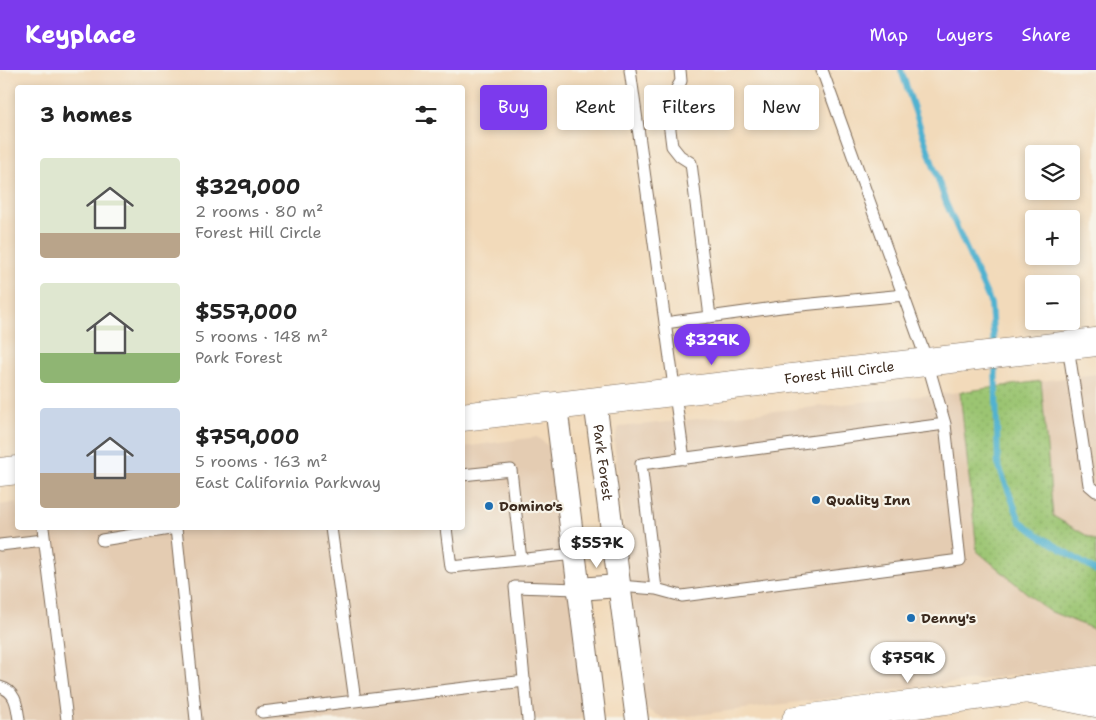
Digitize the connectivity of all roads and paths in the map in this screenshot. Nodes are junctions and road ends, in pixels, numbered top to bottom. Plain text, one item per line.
1 (630, 70) edge
2 (680, 70) edge
3 (822, 70) edge
4 (904, 295) junction
5 (710, 317) junction
6 (665, 323) junction
7 (1096, 342) edge
8 (1068, 346) junction
9 (927, 361) junction
10 (675, 392) junction
11 (596, 401) junction
12 (556, 406) junction
13 (465, 416) edge
14 (945, 424) junction
15 (684, 459) junction
16 (15, 470) edge
17 (0, 472) edge
18 (465, 475) edge
19 (1096, 491) edge
20 (43, 530) edge
21 (164, 530) edge
22 (176, 530) edge
23 (331, 530) edge
24 (446, 530) edge
25 (44, 540) junction
26 (102, 540) dead end
27 (0, 545) edge
28 (574, 554) junction
29 (521, 560) junction
30 (619, 586) junction
31 (578, 589) junction
32 (656, 589) junction
33 (1096, 680) edge
34 (525, 681) junction
35 (0, 687) edge
36 (1026, 689) junction
37 (355, 701) junction
38 (1096, 703) edge
39 (262, 712) dead end
40 (19, 720) edge
41 (67, 720) edge
42 (196, 720) edge
43 (528, 720) edge
44 (595, 720) edge
45 (637, 720) edge
46 (796, 720) edge

1 - 6 lane
2 - 5 lane
3 - 4 lane
4 - 5 lane
4 - 9 lane
5 - 6 lane
6 - 10 lane
7 - 8 main road, Forest Hill Circle
8 - 9 main road, Forest Hill Circle
8 - 19 lane
9 - 10 main road, Forest Hill Circle
9 - 14 lane
10 - 11 main road, Forest Hill Circle
10 - 15 lane
11 - 12 main road, Forest Hill Circle
11 - 30 street, Park Forest
12 - 13 main road, Forest Hill Circle
12 - 28 street
14 - 15 lane
14 - 32 lane
15 - 32 lane
16 - 17 main road
18 - 29 lane
20 - 25 lane
21 - 26 lane
22 - 42 lane
23 - 37 lane
24 - 29 lane
25 - 27 lane
25 - 41 lane
28 - 29 lane
28 - 31 street
30 - 31 street
30 - 32 lane
30 - 45 street, Park Forest
31 - 34 lane
31 - 44 street
33 - 36 main road
34 - 37 lane
34 - 43 lane
35 - 40 lane
36 - 38 main road
36 - 46 main road
37 - 39 lane

